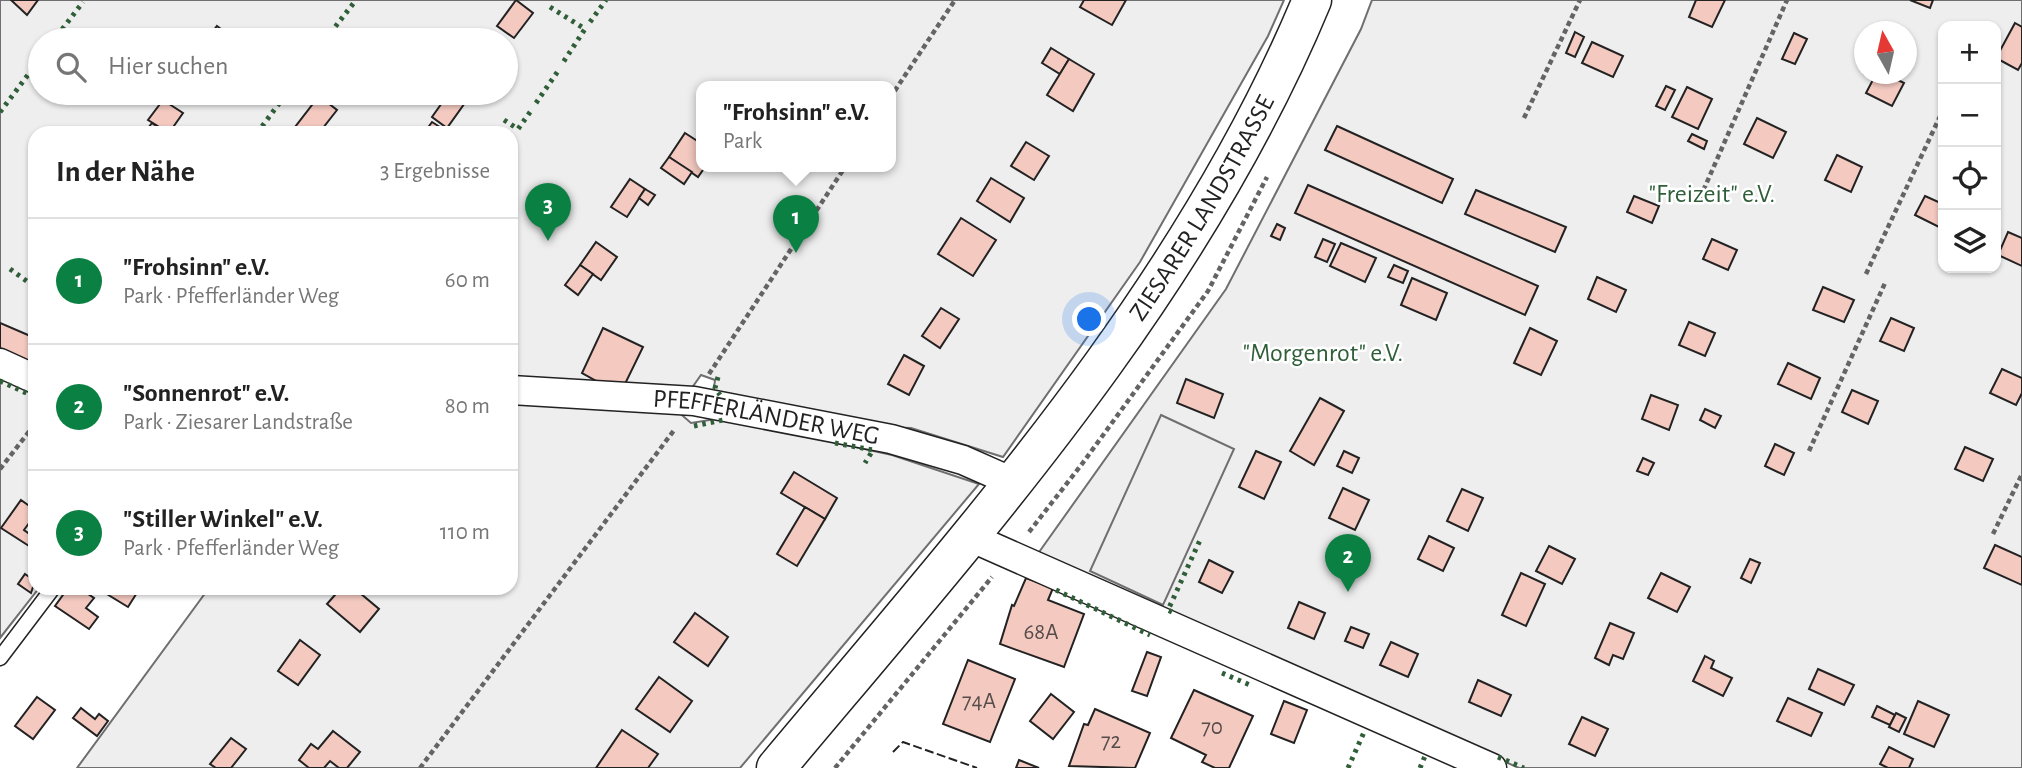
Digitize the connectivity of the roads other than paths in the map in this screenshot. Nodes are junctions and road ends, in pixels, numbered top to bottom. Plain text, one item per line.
1 (1312, 0) edge
2 (0, 363) edge
3 (28, 376) edge
4 (518, 390) edge
5 (1015, 483) junction
6 (970, 537) junction
7 (47, 595) edge
8 (0, 658) edge
9 (776, 768) edge
10 (1492, 768) edge

1 - 5 main road, ZIESARER LANDSTRASSE
2 - 3 street
4 - 5 street, PFEFFERLÄNDER WEG
5 - 6 main road, ZIESARER LANDSTRASSE
6 - 9 main road, ZIESARER LANDSTRASSE
6 - 10 street
7 - 8 lane

